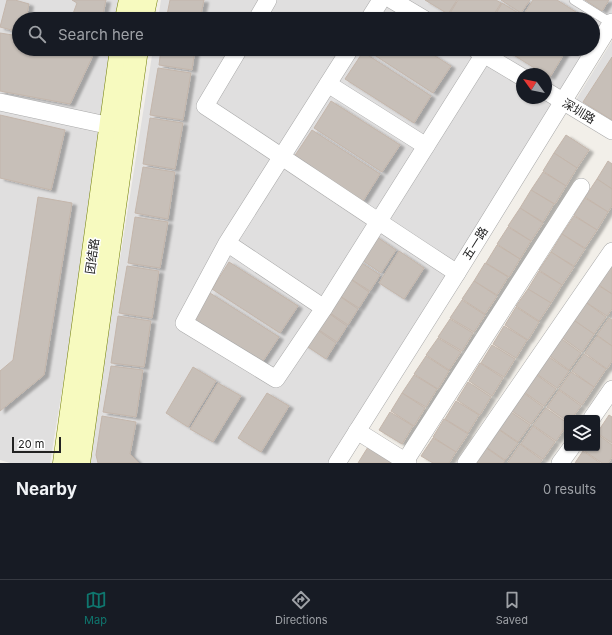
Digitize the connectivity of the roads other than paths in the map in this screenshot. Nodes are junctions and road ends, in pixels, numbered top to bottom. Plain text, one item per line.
1 (130, 0) edge
2 (146, 0) edge
3 (268, 0) edge
4 (381, 0) edge
5 (392, 0) edge
6 (574, 0) edge
7 (127, 12) edge
8 (143, 12) edge
9 (261, 12) edge
10 (373, 12) edge
11 (412, 12) edge
12 (594, 12) edge
13 (600, 16) edge
14 (612, 23) edge
15 (600, 42) edge
16 (120, 56) edge
17 (136, 56) edge
18 (235, 56) edge
19 (346, 56) edge
20 (477, 56) edge
21 (486, 56) edge
22 (591, 56) edge
23 (516, 74) edge
24 (328, 84) junction
25 (552, 95) edge
26 (563, 101) junction
27 (0, 102) edge
28 (111, 126) junction
29 (612, 131) edge
30 (426, 146) junction
31 (282, 156) junction
32 (581, 187) dead end
33 (379, 222) junction
34 (227, 243) junction
35 (612, 251) edge
36 (457, 273) junction
37 (324, 308) junction
38 (612, 389) edge
39 (594, 415) edge
40 (357, 431) junction
41 (569, 451) edge
42 (405, 462) edge
43 (64, 463) edge
44 (80, 463) edge
45 (337, 463) edge
46 (466, 463) edge
47 (560, 463) edge

1 - 7 main road
2 - 8 main road
3 - 9 street
4 - 10 street
5 - 11 street
6 - 12 lane
13 - 14 lane
14 - 15 street, 五一路
16 - 28 main road, 团结路
17 - 44 main road, 团结路
18 - 31 street
19 - 24 street
20 - 30 street
21 - 23 street
22 - 26 street, 五一路
24 - 30 street
24 - 31 street
25 - 26 street, 深圳路
26 - 29 street, 深圳路
26 - 36 street, 五一路
27 - 28 street
28 - 43 main road, 团结路
30 - 33 street
31 - 33 street
31 - 34 street
32 - 42 street
33 - 36 street
33 - 37 street
34 - 37 street
34 - 37 street
35 - 46 street
36 - 40 street, 五一路
38 - 39 street
40 - 42 street
40 - 45 street, 五一路
41 - 47 street

